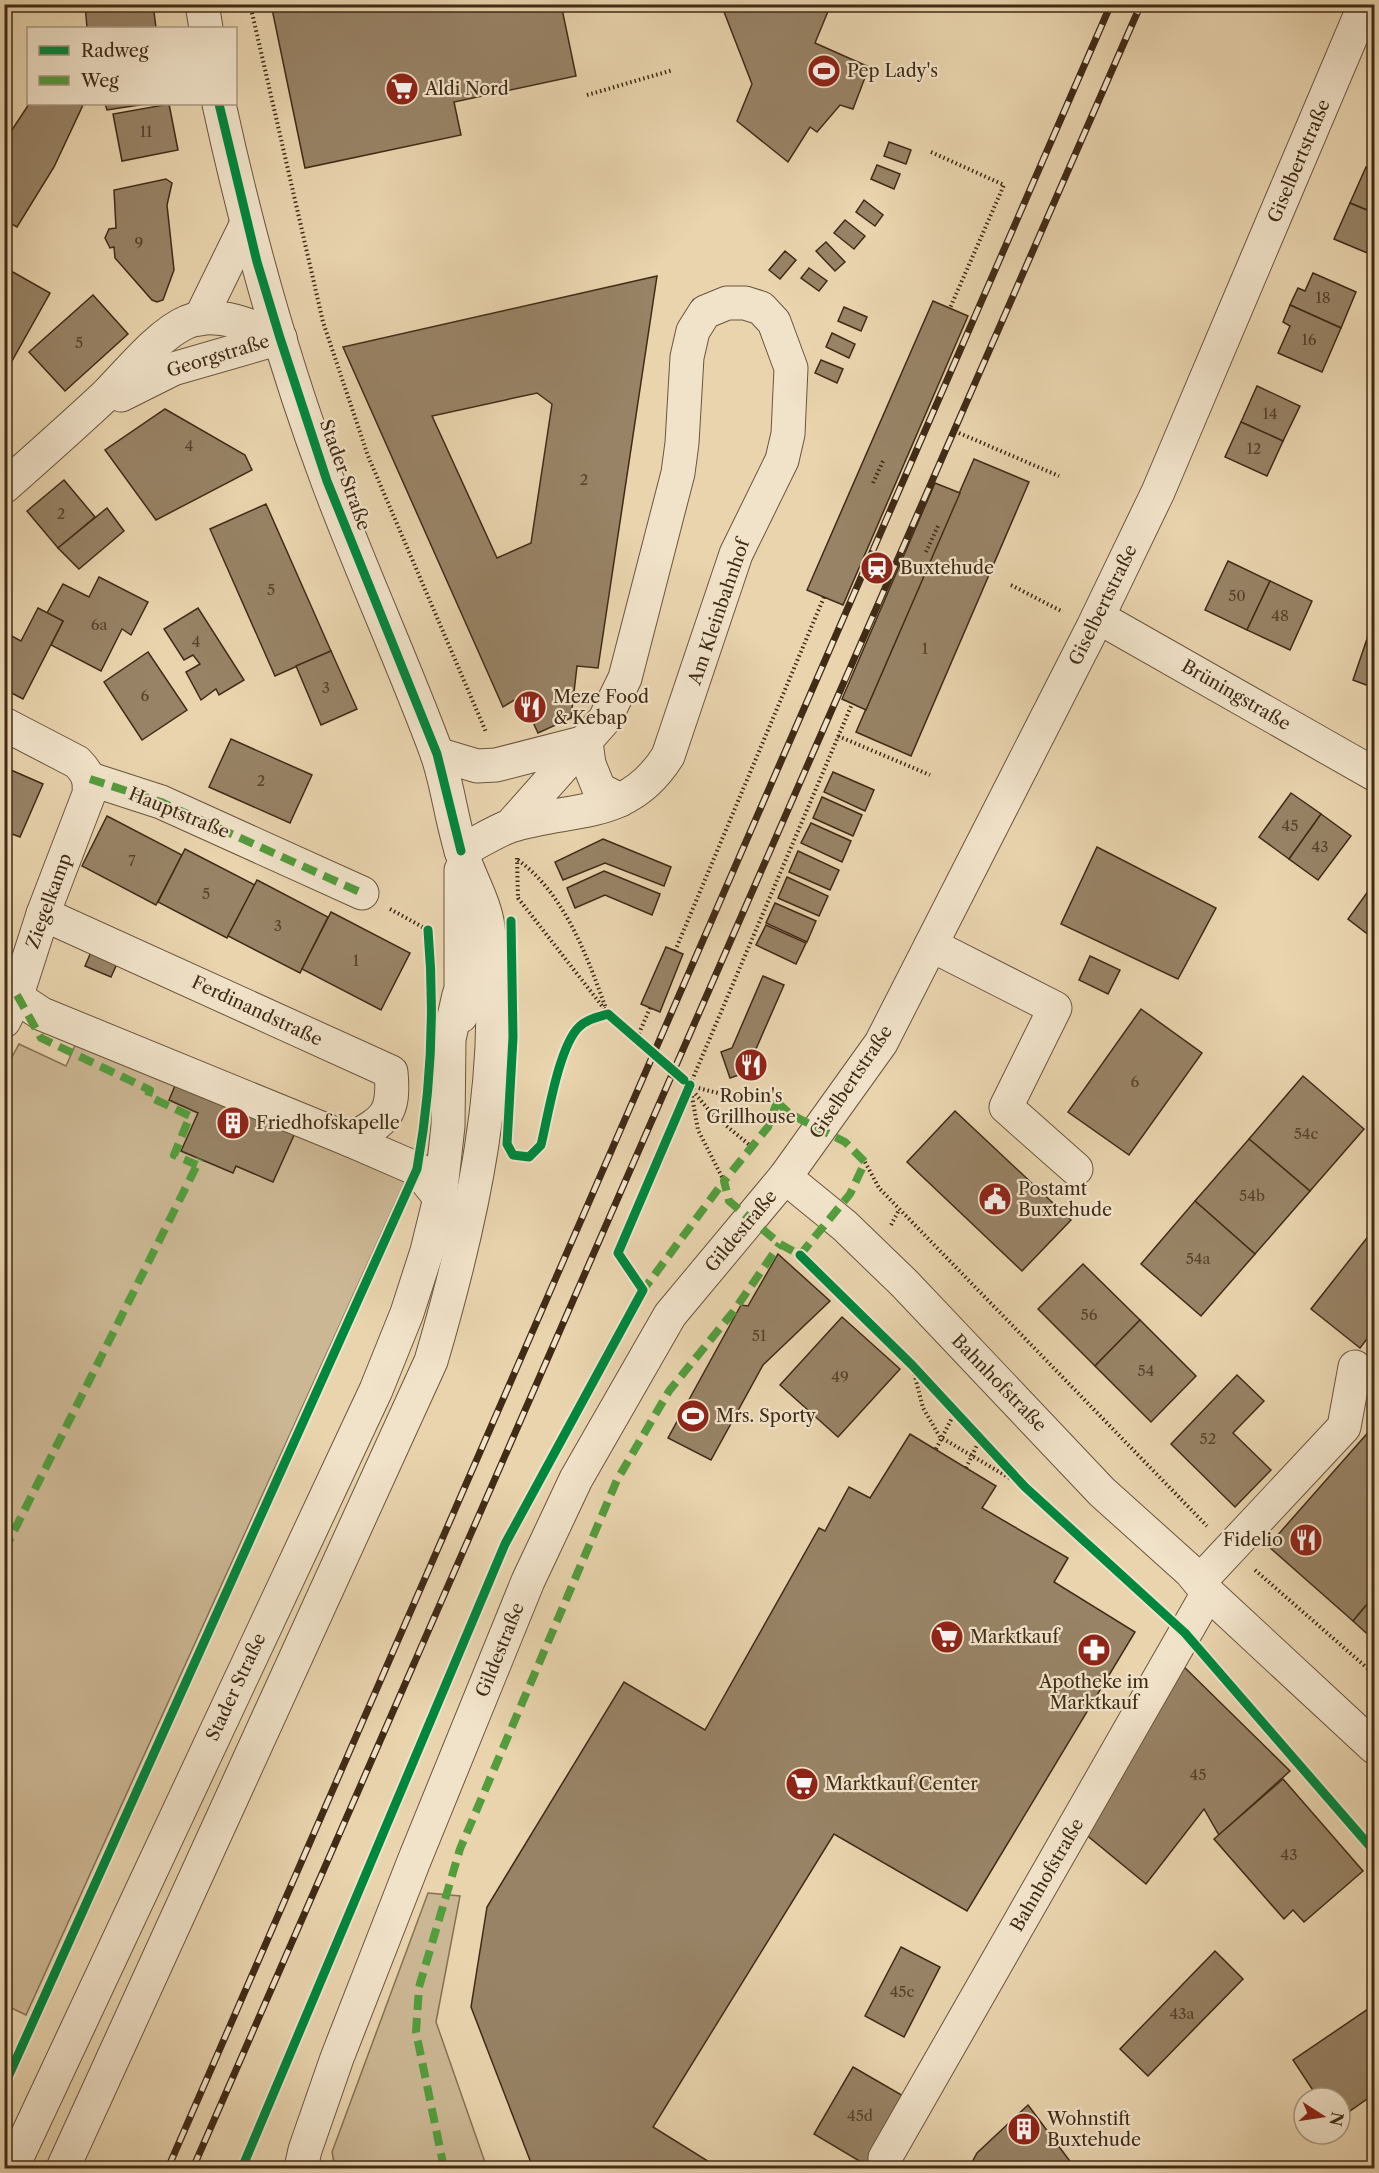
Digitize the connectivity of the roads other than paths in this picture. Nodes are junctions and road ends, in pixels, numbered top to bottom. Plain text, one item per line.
1 (202, 4) edge
2 (1365, 4) edge
3 (206, 27) edge
4 (219, 105) edge
5 (247, 223) junction
6 (200, 319) junction
7 (280, 338) junction
8 (85, 415) junction
9 (4, 487) edge
10 (1095, 622) junction
11 (4, 724) edge
12 (586, 742) junction
13 (436, 754) junction
14 (1374, 774) edge
15 (90, 779) junction
16 (620, 800) junction
17 (510, 826) junction
18 (461, 851) junction
19 (362, 893) road end
20 (43, 914) junction
21 (931, 945) junction
22 (459, 994) junction
23 (9, 1001) edge
24 (350, 1140) junction
25 (1076, 1169) dead end
26 (785, 1178) junction
27 (474, 1182) junction
28 (440, 1198) junction
29 (1355, 1367) dead end
30 (1204, 1587) junction
31 (1374, 1747) edge
32 (885, 2158) dead end
33 (12, 2169) edge
34 (63, 2169) edge
35 (302, 2169) edge

1 - 3 street
2 - 10 street, Giselbertstraße
4 - 5 street, Stader Straße
5 - 6 street
5 - 7 street, Stader Straße
6 - 7 street, Georgstraße
6 - 8 street, Georgstraße
7 - 8 street, Georgstraße
7 - 13 street, Stader Straße
8 - 9 street, Georgstraße
10 - 14 street, Brüningstraße
10 - 21 street, Giselbertstraße
11 - 15 street, Hauptstraße
12 - 13 street
12 - 16 street
12 - 16 street, Am Kleinbahnhof
12 - 17 street, Am Kleinbahnhof
13 - 18 street, Stader Straße
15 - 19 street, Hauptstraße
15 - 20 street, Ziegelkamp
16 - 17 street, Am Kleinbahnhof
17 - 18 street, Am Kleinbahnhof
18 - 22 street
18 - 27 street
20 - 23 street, Ziegelkamp
20 - 24 street, Ferdinandstraße
21 - 25 street
21 - 26 street, Giselbertstraße
22 - 27 street
22 - 28 street, Stader Straße
23 - 24 street
24 - 28 street
26 - 30 street, Bahnhofstraße
26 - 35 street, Gildestraße
27 - 34 street
28 - 33 street, Stader Straße
29 - 30 street
30 - 31 street, Bahnhofstraße
30 - 32 street, Bahnhofstraße

